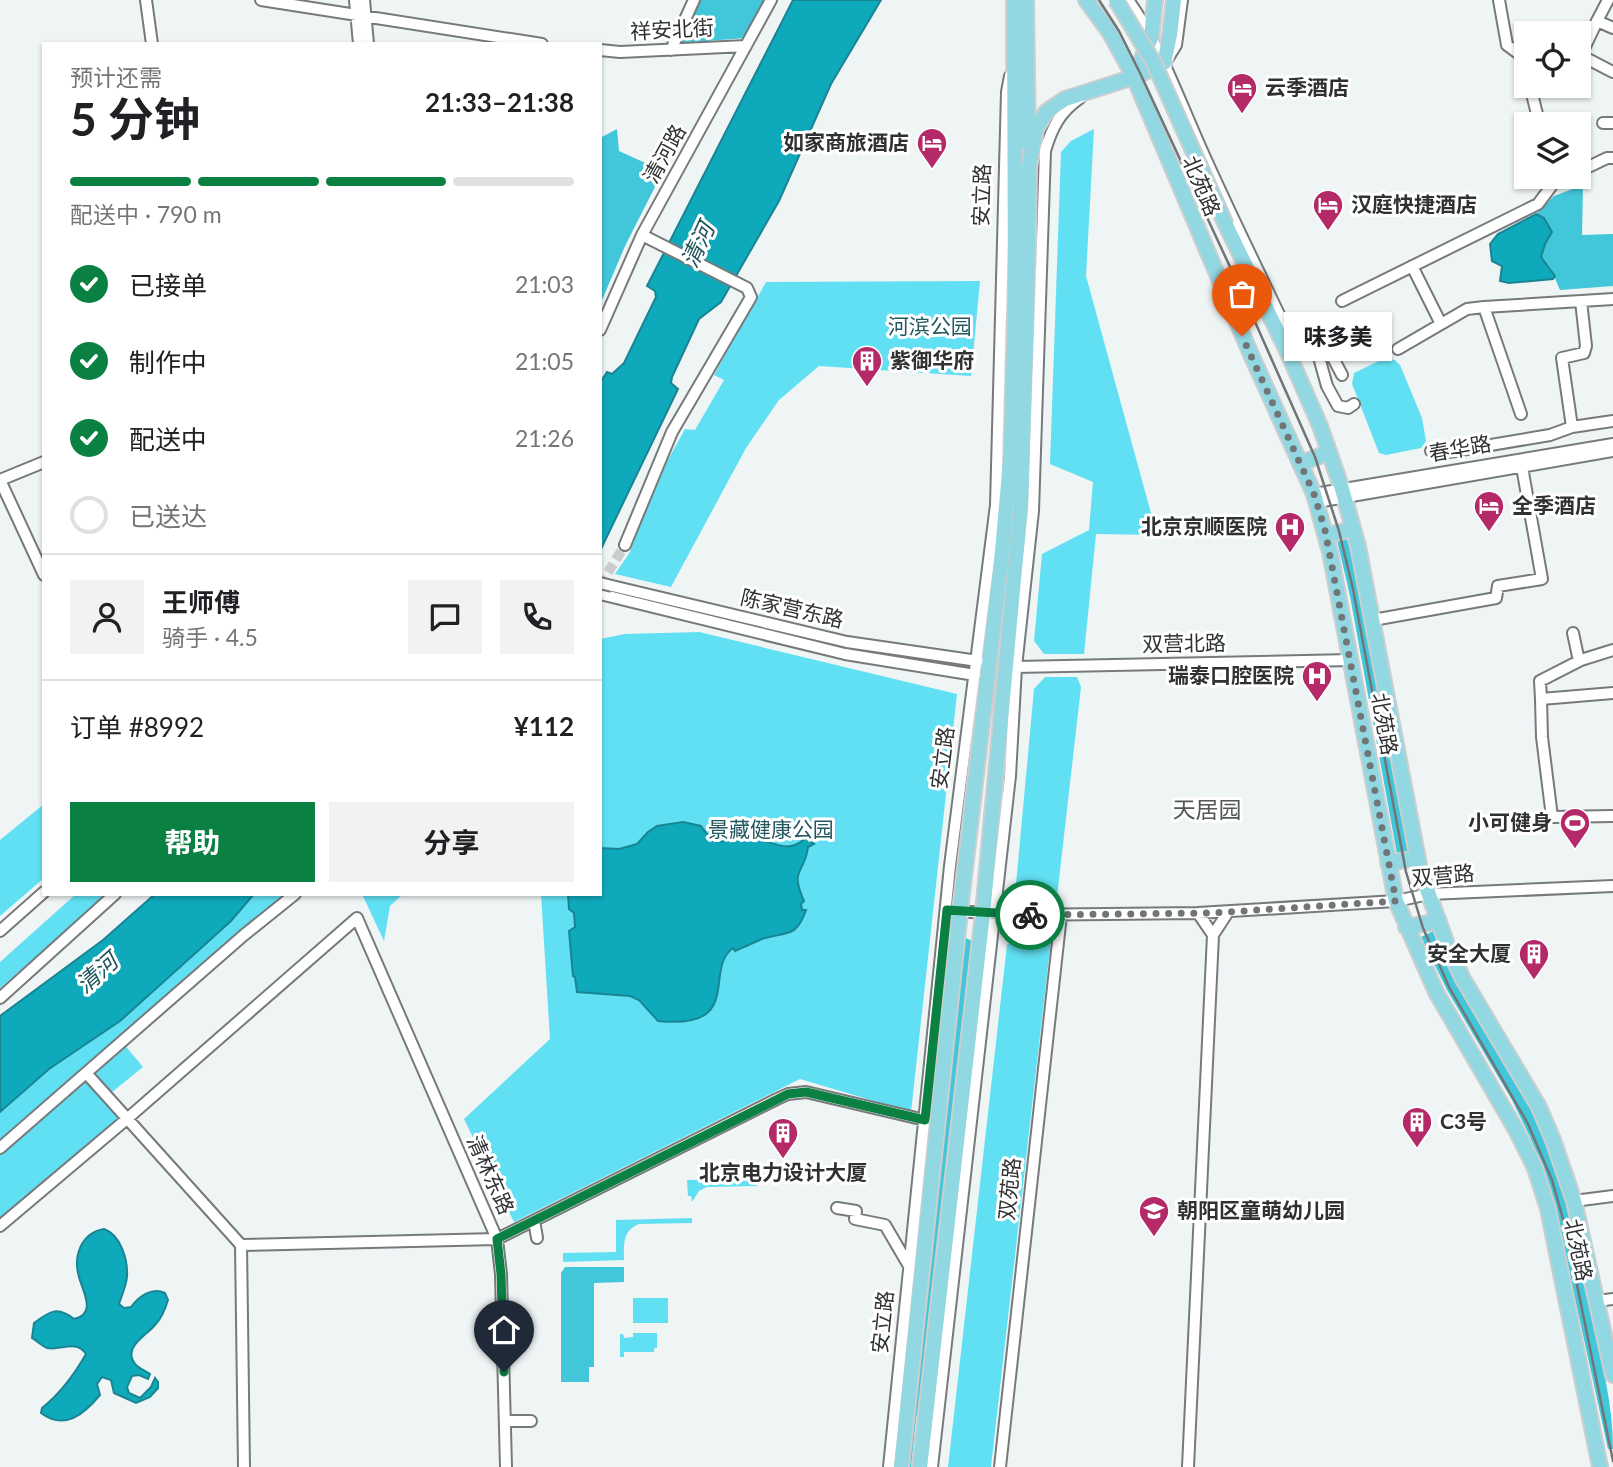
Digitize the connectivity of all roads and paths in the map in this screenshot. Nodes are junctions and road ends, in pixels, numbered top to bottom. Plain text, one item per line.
1 (146, 0) edge
2 (261, 0) edge
3 (355, 0) edge
4 (364, 0) edge
5 (694, 0) edge
6 (771, 0) edge
7 (1014, 0) edge
8 (1026, 0) edge
9 (1086, 0) edge
10 (1116, 0) edge
11 (1128, 0) edge
12 (1156, 0) edge
13 (1174, 0) edge
14 (1182, 0) edge
15 (1499, 0) edge
16 (1608, 0) edge
17 (361, 16) junction
18 (1597, 21) junction
19 (1613, 28) edge
20 (1591, 33) edge
21 (1151, 38) junction
22 (152, 42) edge
23 (359, 42) edge
24 (368, 42) edge
25 (529, 42) edge
26 (746, 46) junction
27 (602, 50) edge
28 (671, 50) junction
29 (1514, 50) edge
30 (1014, 53) junction
31 (1591, 60) edge
32 (1164, 64) junction
33 (1613, 72) edge
34 (1134, 77) junction
35 (1085, 94) junction
36 (1613, 158) edge
37 (1591, 166) edge
38 (1029, 167) junction
39 (1547, 189) edge
40 (642, 235) junction
41 (1412, 266) junction
42 (1613, 299) edge
43 (1342, 301) dead end
44 (1581, 301) junction
45 (1484, 307) junction
46 (1441, 324) junction
47 (602, 325) edge
48 (1398, 348) dead end
49 (1289, 355) junction
50 (1342, 375) dead end
51 (1354, 404) dead end
52 (1521, 414) dead end
53 (1613, 421) edge
54 (1572, 427) junction
55 (1613, 444) edge
56 (1431, 451) dead end
57 (1613, 451) edge
58 (1329, 452) junction
59 (42, 462) edge
60 (1300, 464) junction
61 (1522, 467) junction
62 (0, 480) edge
63 (1344, 493) junction
64 (1315, 498) junction
65 (1353, 529) junction
66 (1326, 535) junction
67 (625, 545) tunnel mouth
68 (42, 571) edge
69 (607, 592) edge
70 (1373, 620) junction
71 (1573, 633) dead end
72 (1613, 650) edge
73 (1351, 660) junction
74 (978, 661) junction
75 (1579, 661) junction
76 (1016, 667) junction
77 (975, 675) junction
78 (1613, 693) edge
79 (1541, 699) junction
80 (1613, 816) edge
81 (1418, 858) junction
82 (1388, 863) junction
83 (1613, 886) edge
84 (42, 894) edge
85 (1429, 894) junction
86 (113, 896) edge
87 (293, 896) edge
88 (1396, 901) junction
89 (950, 910) junction
90 (1228, 912) junction
91 (1198, 913) junction
92 (989, 914) junction
93 (1061, 915) junction
94 (1438, 921) junction
95 (1406, 927) junction
96 (0, 932) edge
97 (1213, 935) junction
98 (0, 998) edge
99 (87, 1074) junction
100 (128, 1118) junction
101 (925, 1120) junction
102 (0, 1148) edge
103 (1613, 1196) edge
104 (1574, 1201) junction
105 (837, 1208) dead end
106 (0, 1226) edge
107 (535, 1226) dead end
108 (537, 1238) dead end
109 (497, 1239) junction
110 (241, 1245) junction
111 (910, 1266) junction
112 (1613, 1300) edge
113 (1597, 1301) junction
114 (1613, 1376) edge
115 (505, 1421) junction
116 (531, 1421) dead end
117 (1597, 1452) junction
118 (1613, 1462) edge
119 (244, 1467) edge
120 (506, 1467) edge
121 (889, 1467) edge
122 (901, 1467) edge
123 (919, 1467) edge
124 (932, 1467) edge
125 (1000, 1467) edge
126 (1188, 1467) edge
127 (1600, 1467) edge

1 - 22 street
2 - 17 street
3 - 17 street
4 - 17 street
5 - 28 street
6 - 26 street, 清河路
7 - 30 main road, 安立路
8 - 38 main road
9 - 34 main road, 北苑路
10 - 49 main road, 北苑路, bridge
11 - 21 street, 北苑路
12 - 21 main road
13 - 32 main road
14 - 32 street
15 - 29 street
16 - 18 street
17 - 23 street
17 - 24 street
17 - 25 street
18 - 19 street
18 - 20 street
21 - 32 street, 北苑路
21 - 34 main road
26 - 28 street, 祥安北街
26 - 40 street, 清河路
27 - 28 street, 祥安北街
30 - 74 street, 安立路
30 - 89 main road, 安立路
31 - 33 street
32 - 34 main road
32 - 49 street, 北苑路
34 - 35 main road
34 - 60 main road, 北苑路
35 - 38 main road
35 - 76 street
36 - 37 street
38 - 92 main road
39 - 41 street
40 - 47 street, 清河路
40 - 67 street
41 - 43 street
41 - 46 street
42 - 44 street
44 - 45 street
44 - 54 street
45 - 46 street
45 - 52 street
46 - 48 street
49 - 58 main road, 北苑路
50 - 51 street
53 - 54 street
54 - 56 street
55 - 63 street, 春华路
57 - 61 street, 春华路
58 - 60 main road
58 - 63 main road, 北苑路
59 - 62 street
60 - 64 main road, 北苑路
61 - 63 street, 春华路
61 - 70 street
62 - 68 street
63 - 64 street, 春华路
63 - 65 main road, 北苑路
64 - 66 main road, 北苑路
65 - 66 main road
65 - 70 main road, 北苑路
66 - 73 main road, 北苑路
69 - 74 street, 陈家营东路
69 - 77 street, 陈家营东路
70 - 81 main road, 北苑路
71 - 75 street
72 - 75 street
73 - 76 street, 双营北路
73 - 82 main road, 北苑路
74 - 77 street, 安立路
75 - 79 street
76 - 92 street
77 - 89 street, 安立路
78 - 79 street
79 - 80 street
81 - 82 main road
81 - 85 main road, 北苑路
82 - 88 main road, 北苑路
83 - 85 street, 双营路
84 - 96 street
85 - 88 street, 双营路
85 - 94 main road, 北苑路
86 - 98 street
87 - 99 street
88 - 90 street, 双营路
88 - 95 main road, 北苑路
89 - 92 street, 双营路
89 - 101 street, 安立路
89 - 122 main road, 安立路
90 - 91 street, 双营路
90 - 97 street
91 - 93 street, 双营路
91 - 97 street
92 - 93 street, 双营路
92 - 123 main road
92 - 124 street
93 - 125 street, 双苑路
94 - 95 main road
94 - 104 main road, 北苑路
95 - 117 main road, 北苑路
97 - 126 street
99 - 100 street
99 - 102 street
100 - 106 street
100 - 109 street, 清林东路
100 - 110 street
101 - 109 street
101 - 111 street, 安立路
103 - 104 street
104 - 113 main road, 北苑路
105 - 111 street
107 - 108 street
109 - 110 street
109 - 115 street, 清林东路
110 - 119 street
111 - 121 street, 安立路
112 - 113 street
113 - 114 main road, 北苑路
115 - 116 street
115 - 120 street, 清林东路
117 - 118 main road
117 - 127 main road, 北苑路

